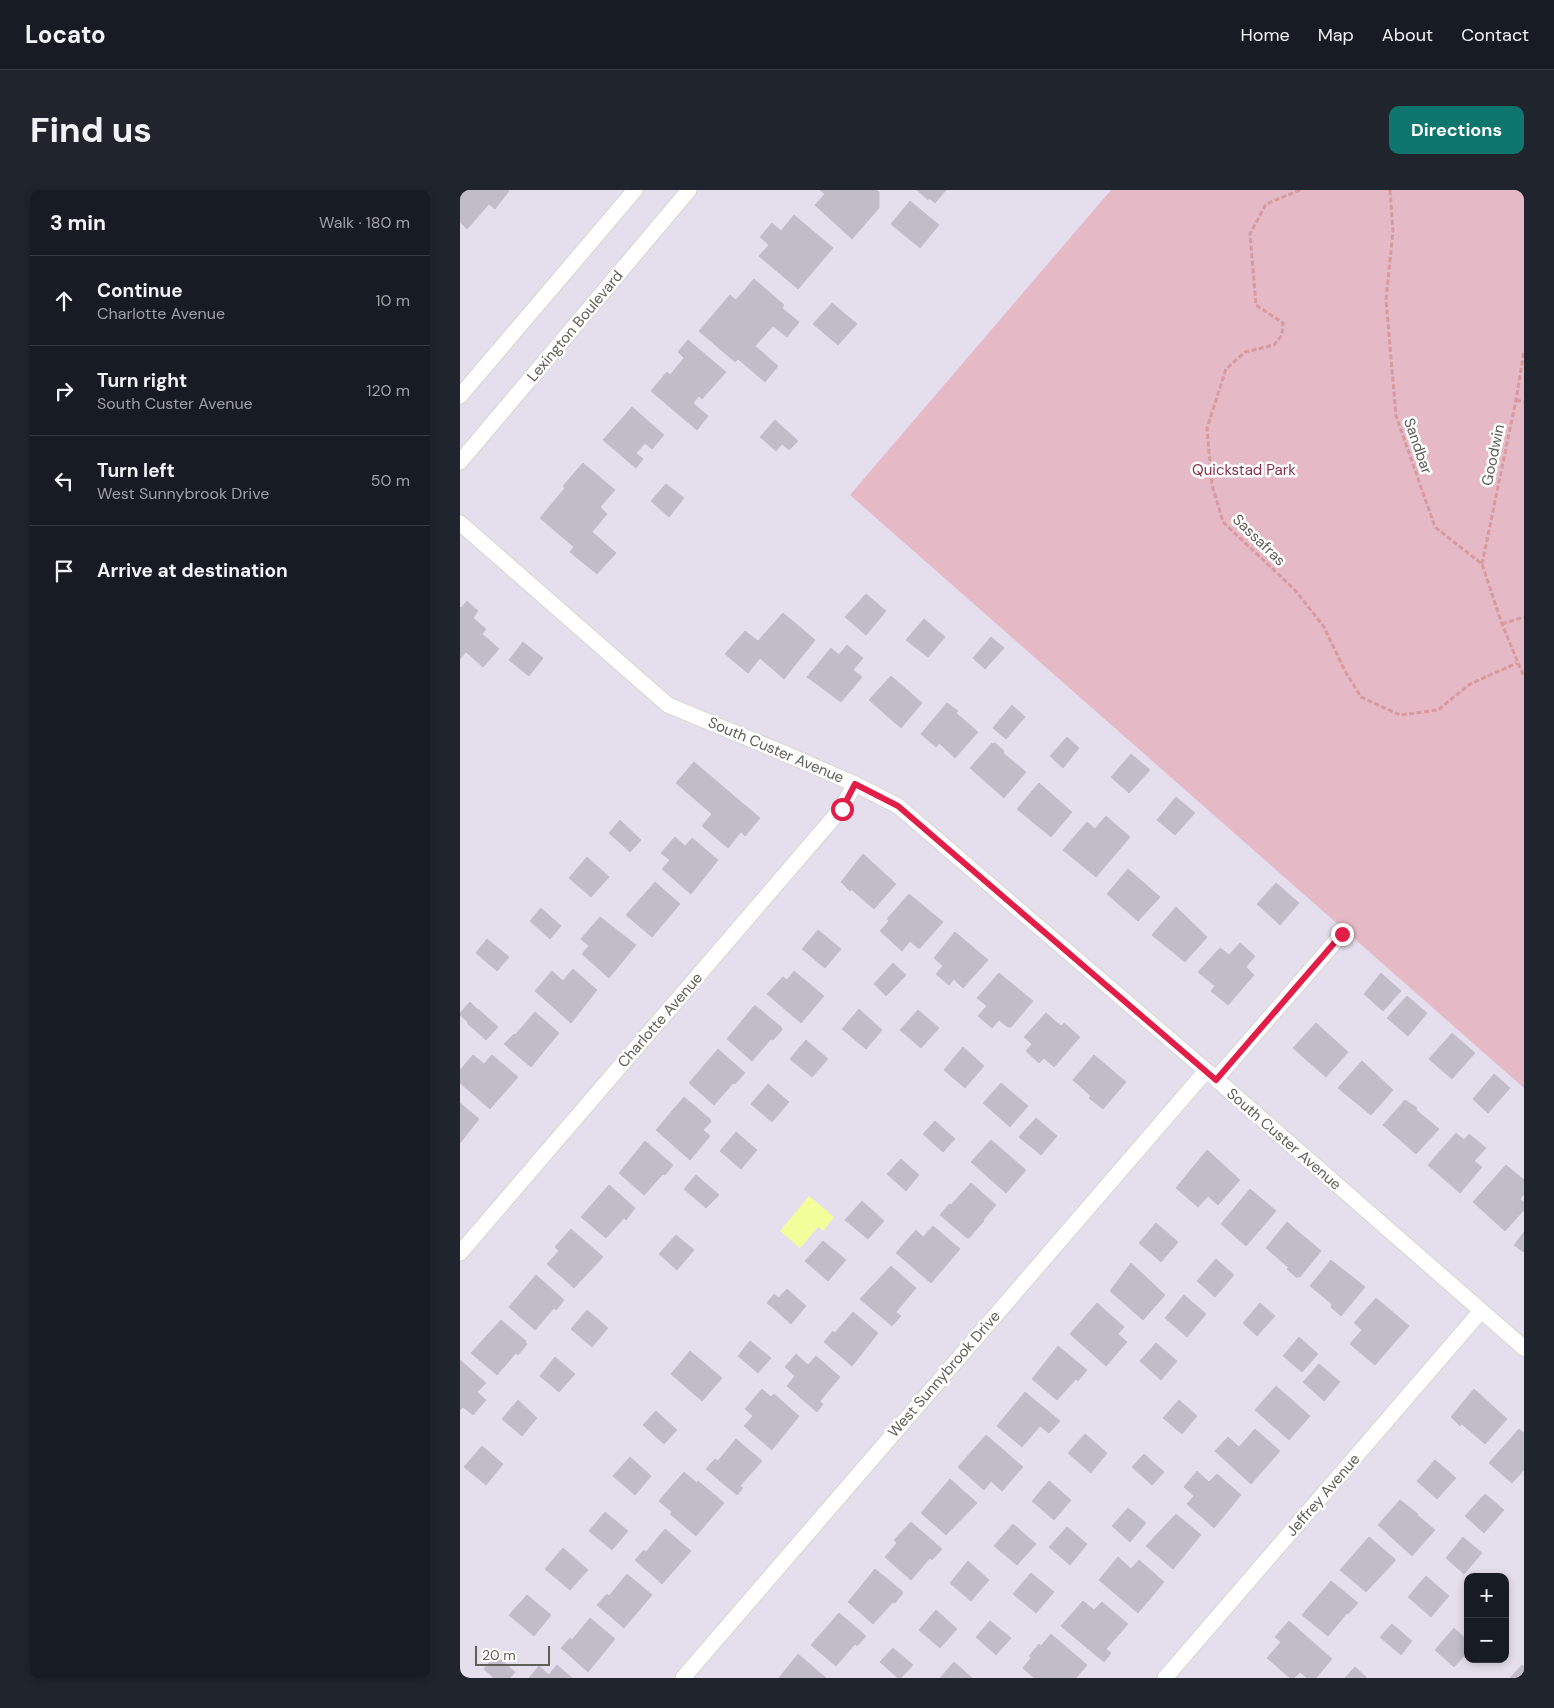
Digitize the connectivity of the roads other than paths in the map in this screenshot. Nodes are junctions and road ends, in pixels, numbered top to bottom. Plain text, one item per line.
1 (635, 190) edge
2 (689, 190) edge
3 (460, 396) edge
4 (460, 462) edge
5 (460, 523) edge
6 (855, 784) junction
7 (1342, 934) dead end
8 (1211, 1075) junction
9 (460, 1253) edge
10 (1481, 1311) junction
11 (1524, 1348) edge
12 (683, 1678) edge
13 (1165, 1678) edge

1 - 3 street
2 - 4 street, Lexington Boulevard
5 - 6 street, South Custer Avenue
6 - 8 street, South Custer Avenue
6 - 9 street, Charlotte Avenue
7 - 8 street, West Sunnybrook Drive
8 - 10 street, South Custer Avenue
8 - 12 street, West Sunnybrook Drive
10 - 11 street, South Custer Avenue
10 - 13 street, Jeffrey Avenue

